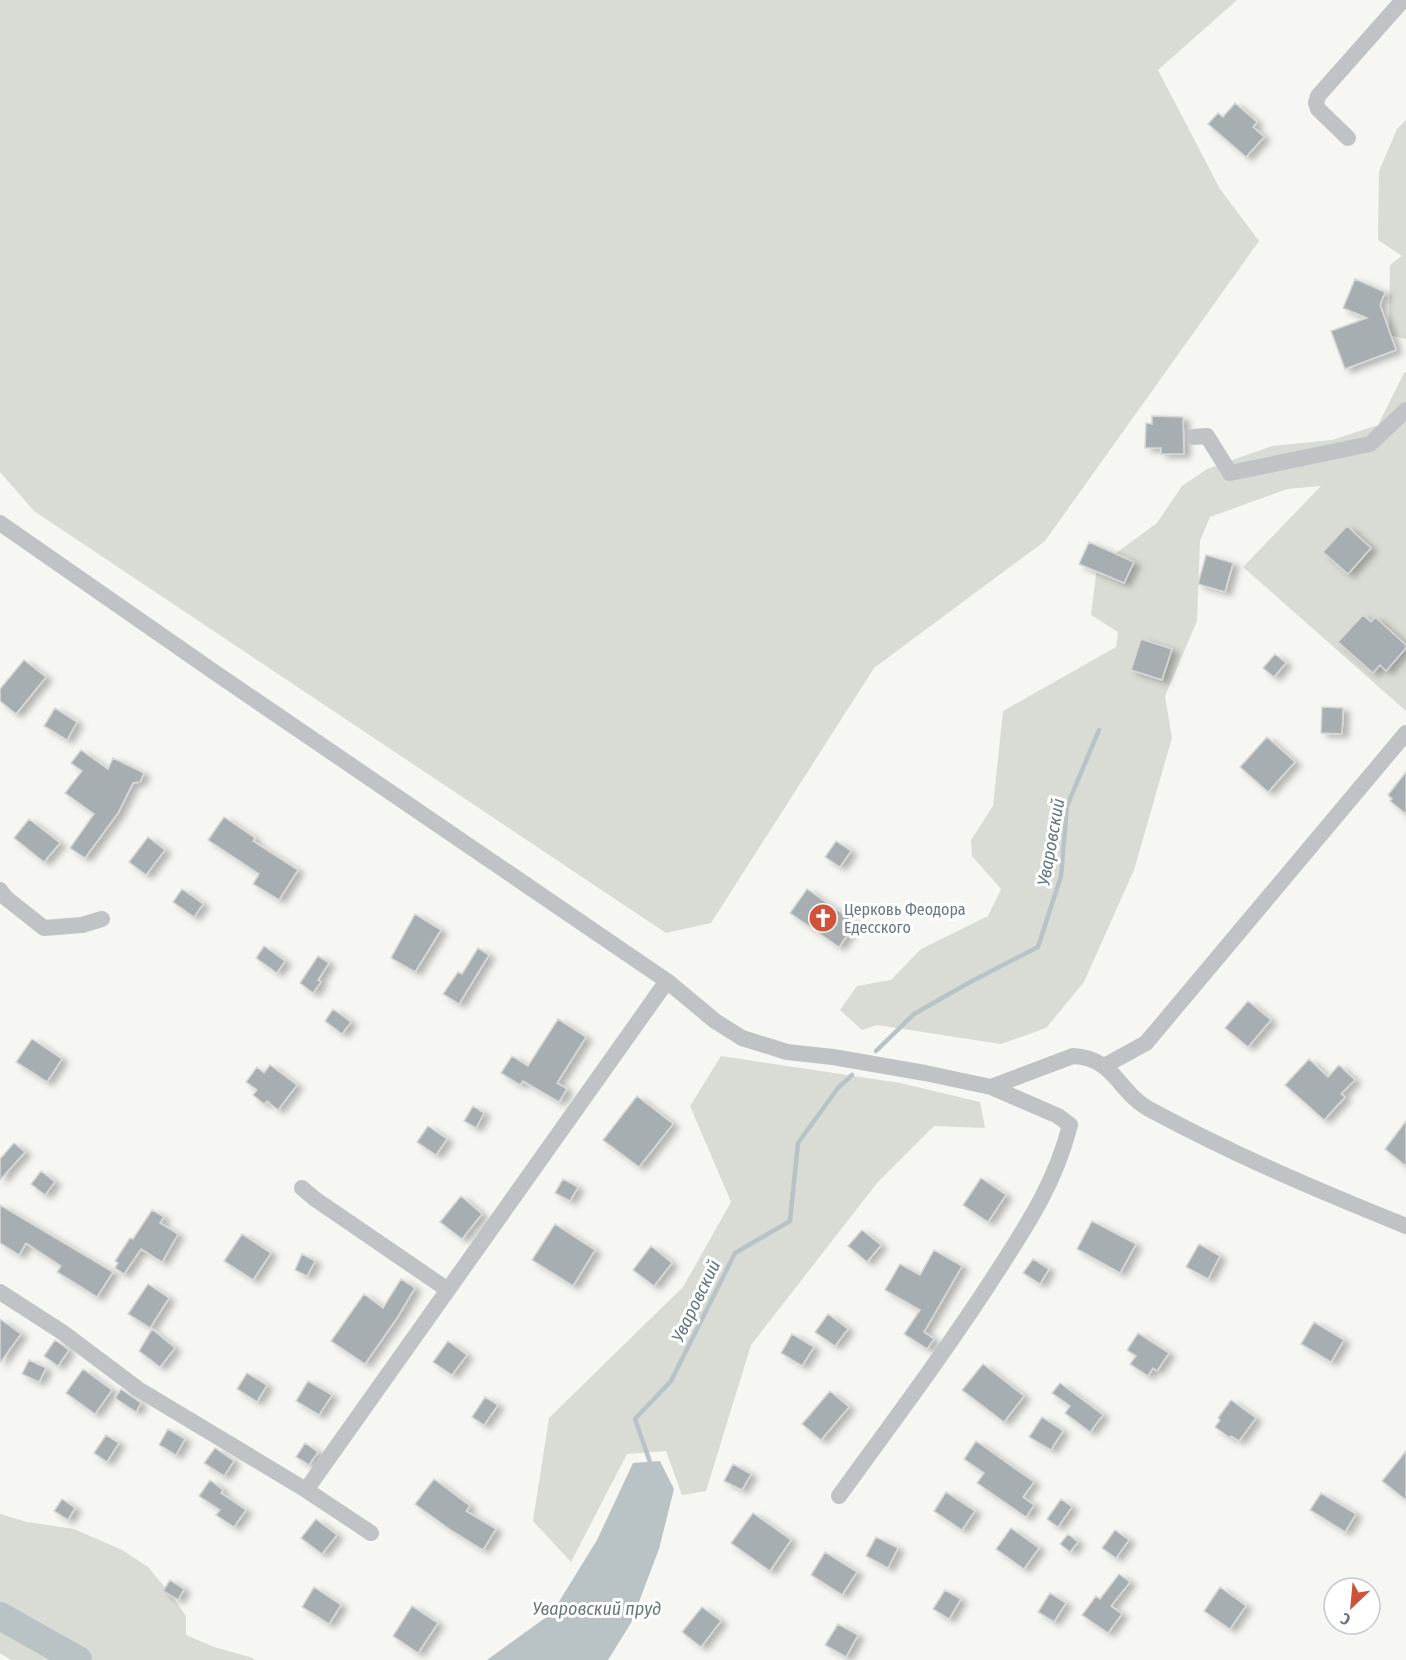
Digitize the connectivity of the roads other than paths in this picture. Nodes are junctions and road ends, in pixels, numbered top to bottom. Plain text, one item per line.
1 (1403, 0) edge
2 (1348, 138) dead end
3 (1406, 410) edge
4 (1194, 437) dead end
5 (0, 523) edge
6 (1406, 732) edge
7 (0, 890) edge
8 (102, 918) dead end
9 (667, 981) junction
10 (1106, 1065) junction
11 (990, 1087) junction
12 (302, 1188) dead end
13 (1406, 1226) edge
14 (448, 1290) junction
15 (0, 1292) edge
16 (306, 1490) junction
17 (839, 1496) dead end
18 (371, 1533) dead end

1 - 2 street
3 - 4 street
5 - 9 street
6 - 10 street
7 - 8 street
9 - 11 street
9 - 14 street
10 - 11 street
10 - 13 street
11 - 17 street
12 - 14 street
14 - 16 street
15 - 16 street
16 - 18 street

